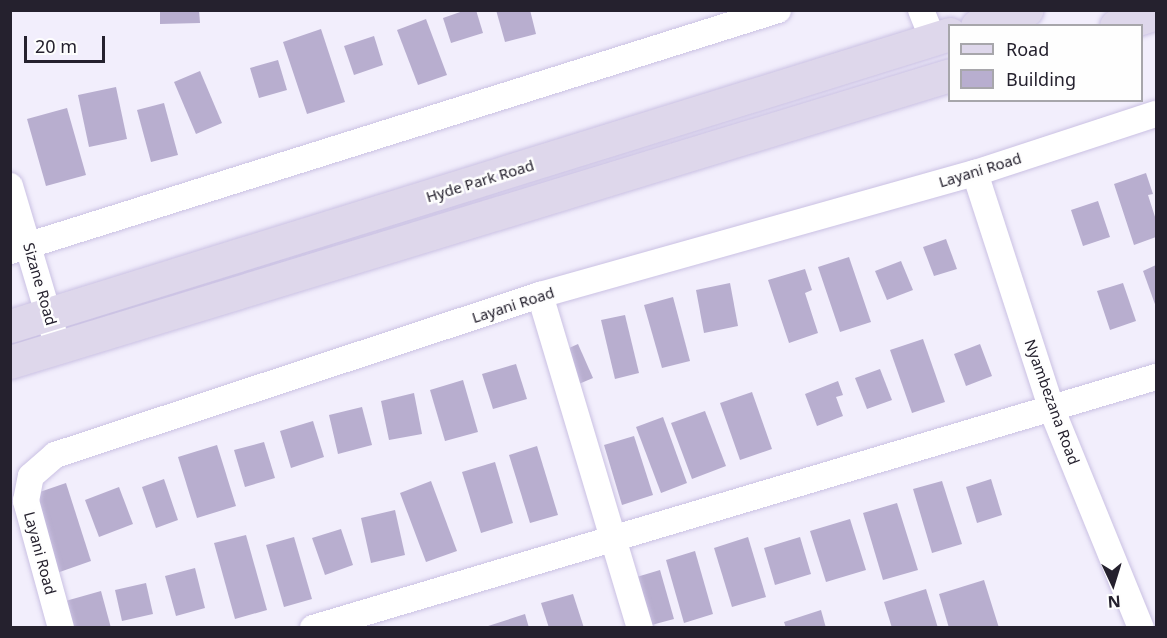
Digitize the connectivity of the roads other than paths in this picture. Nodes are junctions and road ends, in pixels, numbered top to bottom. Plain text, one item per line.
1 (778, 10) edge
2 (1026, 10) edge
3 (1156, 14) edge
4 (983, 24) edge
5 (1123, 24) edge
6 (934, 28) edge
7 (948, 76) edge
8 (1156, 114) edge
9 (975, 173) junction
10 (10, 186) edge
11 (20, 248) edge
12 (540, 296) junction
13 (49, 316) junction
14 (10, 327) edge
15 (58, 347) junction
16 (10, 362) edge
17 (1156, 377) edge
18 (1052, 410) junction
19 (612, 539) junction
20 (61, 627) edge
21 (313, 627) edge
22 (640, 627) edge
23 (1141, 627) edge

1 - 11 street
2 - 4 street
3 - 5 street
6 - 13 street, Hyde Park Road
7 - 15 street
8 - 9 street, Layani Road
9 - 12 street, Layani Road
9 - 18 street, Nyambezana Road
10 - 11 street, Sizane Road
11 - 13 street, Sizane Road
12 - 19 street
12 - 20 street, Layani Road
13 - 14 street, Hyde Park Road
13 - 15 street, Sizane Road
15 - 16 street
17 - 18 street
18 - 19 street
18 - 23 street, Nyambezana Road
19 - 21 street
19 - 22 street

